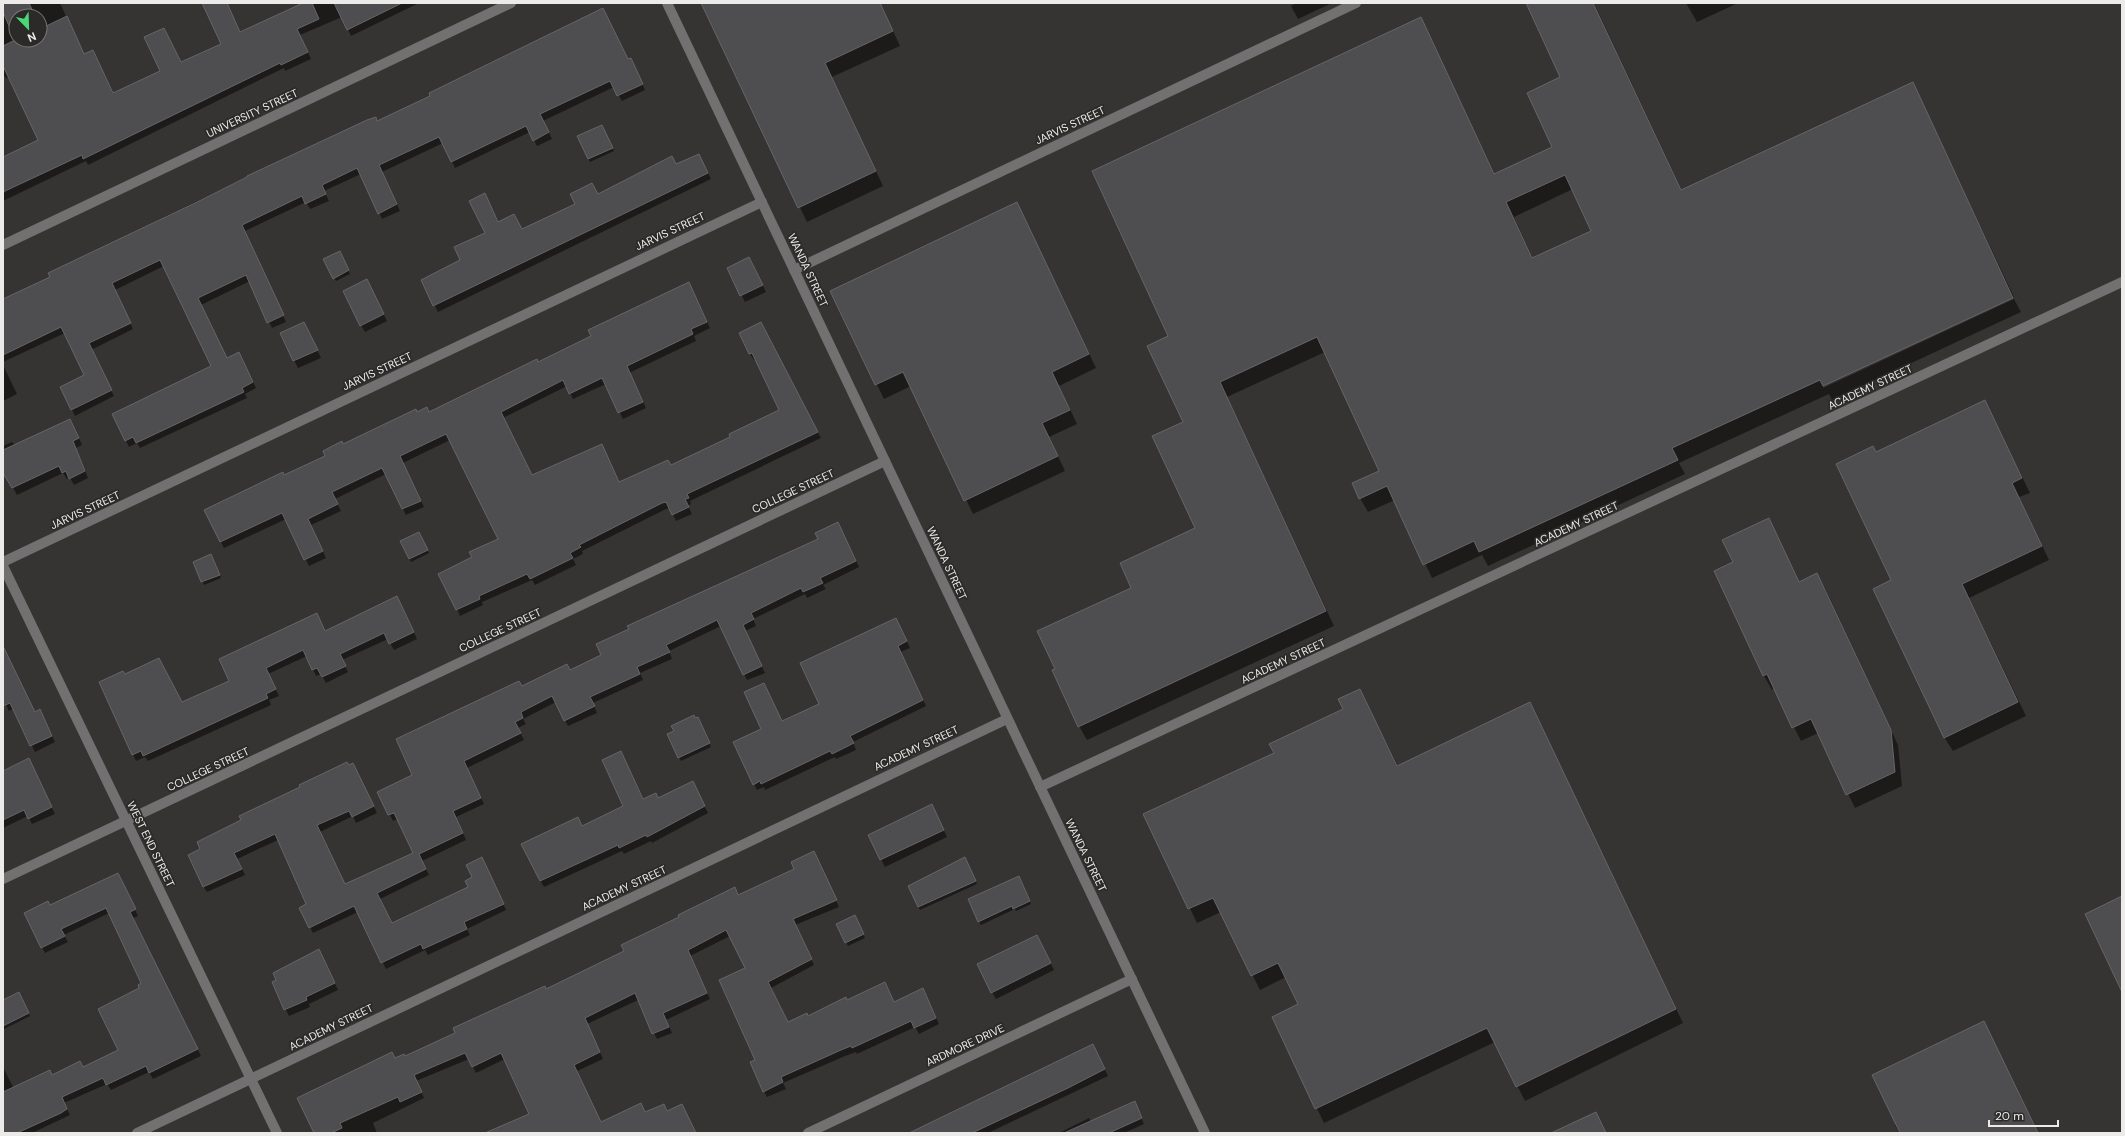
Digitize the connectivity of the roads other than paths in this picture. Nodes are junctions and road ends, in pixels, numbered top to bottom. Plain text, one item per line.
1 (511, 3) edge
2 (667, 3) edge
3 (1356, 3) edge
4 (762, 202) junction
5 (3, 245) edge
6 (794, 270) junction
7 (2122, 282) edge
8 (885, 461) junction
9 (3, 562) edge
10 (3, 566) edge
11 (1007, 719) junction
12 (1040, 787) junction
13 (126, 820) junction
14 (3, 879) edge
15 (1132, 979) junction
16 (251, 1079) junction
17 (137, 1133) edge
18 (277, 1133) edge
19 (808, 1133) edge
20 (1205, 1133) edge

1 - 5 street, UNIVERSITY STREET
2 - 4 street, WANDA STREET
3 - 6 street, JARVIS STREET
4 - 6 street, WANDA STREET
4 - 9 street, JARVIS STREET
6 - 8 street, WANDA STREET
7 - 12 street, ACADEMY STREET
8 - 11 street, WANDA STREET
8 - 13 street, COLLEGE STREET
10 - 13 street, WEST END STREET
11 - 12 street, WANDA STREET
11 - 16 street, ACADEMY STREET
12 - 15 street, WANDA STREET
13 - 14 street, COLLEGE STREET
13 - 16 street, WEST END STREET
15 - 19 street, ARDMORE DRIVE
15 - 20 street, WANDA STREET
16 - 17 street, ACADEMY STREET
16 - 18 street, WEST END STREET

